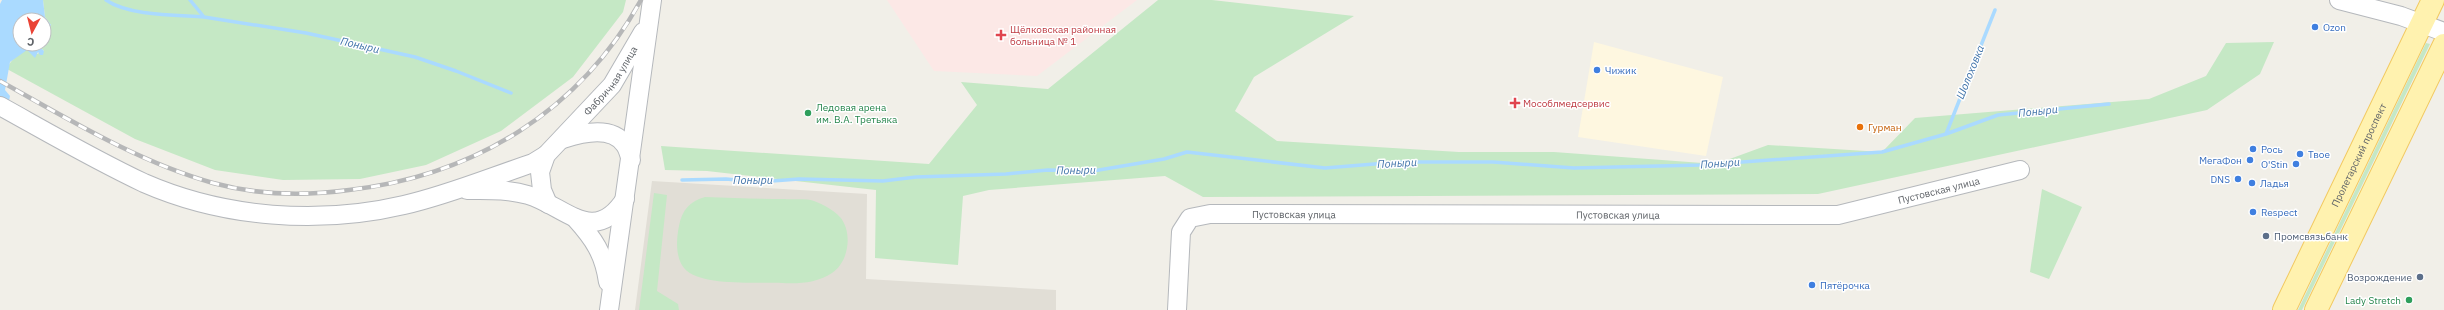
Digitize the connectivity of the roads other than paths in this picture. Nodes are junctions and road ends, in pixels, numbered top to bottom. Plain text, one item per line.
1 (2339, 0) edge
2 (2434, 0) edge
3 (651, 8) edge
4 (2422, 23) junction
5 (2444, 32) edge
6 (2444, 45) edge
7 (0, 106) edge
8 (562, 139) junction
9 (546, 155) junction
10 (630, 166) junction
11 (2020, 170) dead end
12 (452, 190) junction
13 (625, 198) junction
14 (548, 204) junction
15 (576, 218) junction
16 (610, 305) edge
17 (1176, 310) edge
18 (2284, 310) edge
19 (2316, 310) edge

1 - 4 street
2 - 4 main road, Пролетарский проспект
3 - 8 street, Фабричная улица
3 - 10 street, Фабричная улица
4 - 5 street
4 - 18 main road, Пролетарский проспект
6 - 19 main road
7 - 12 street
8 - 9 street, Фабричная улица
8 - 10 street, Фабричная улица
9 - 12 street
9 - 14 street, Фабричная улица
10 - 13 street, Фабричная улица
11 - 17 street, Пустовская улица
12 - 14 street
13 - 15 street, Фабричная улица
13 - 16 street, Фабричная улица
14 - 15 street, Фабричная улица
15 - 16 street, Фабричная улица

